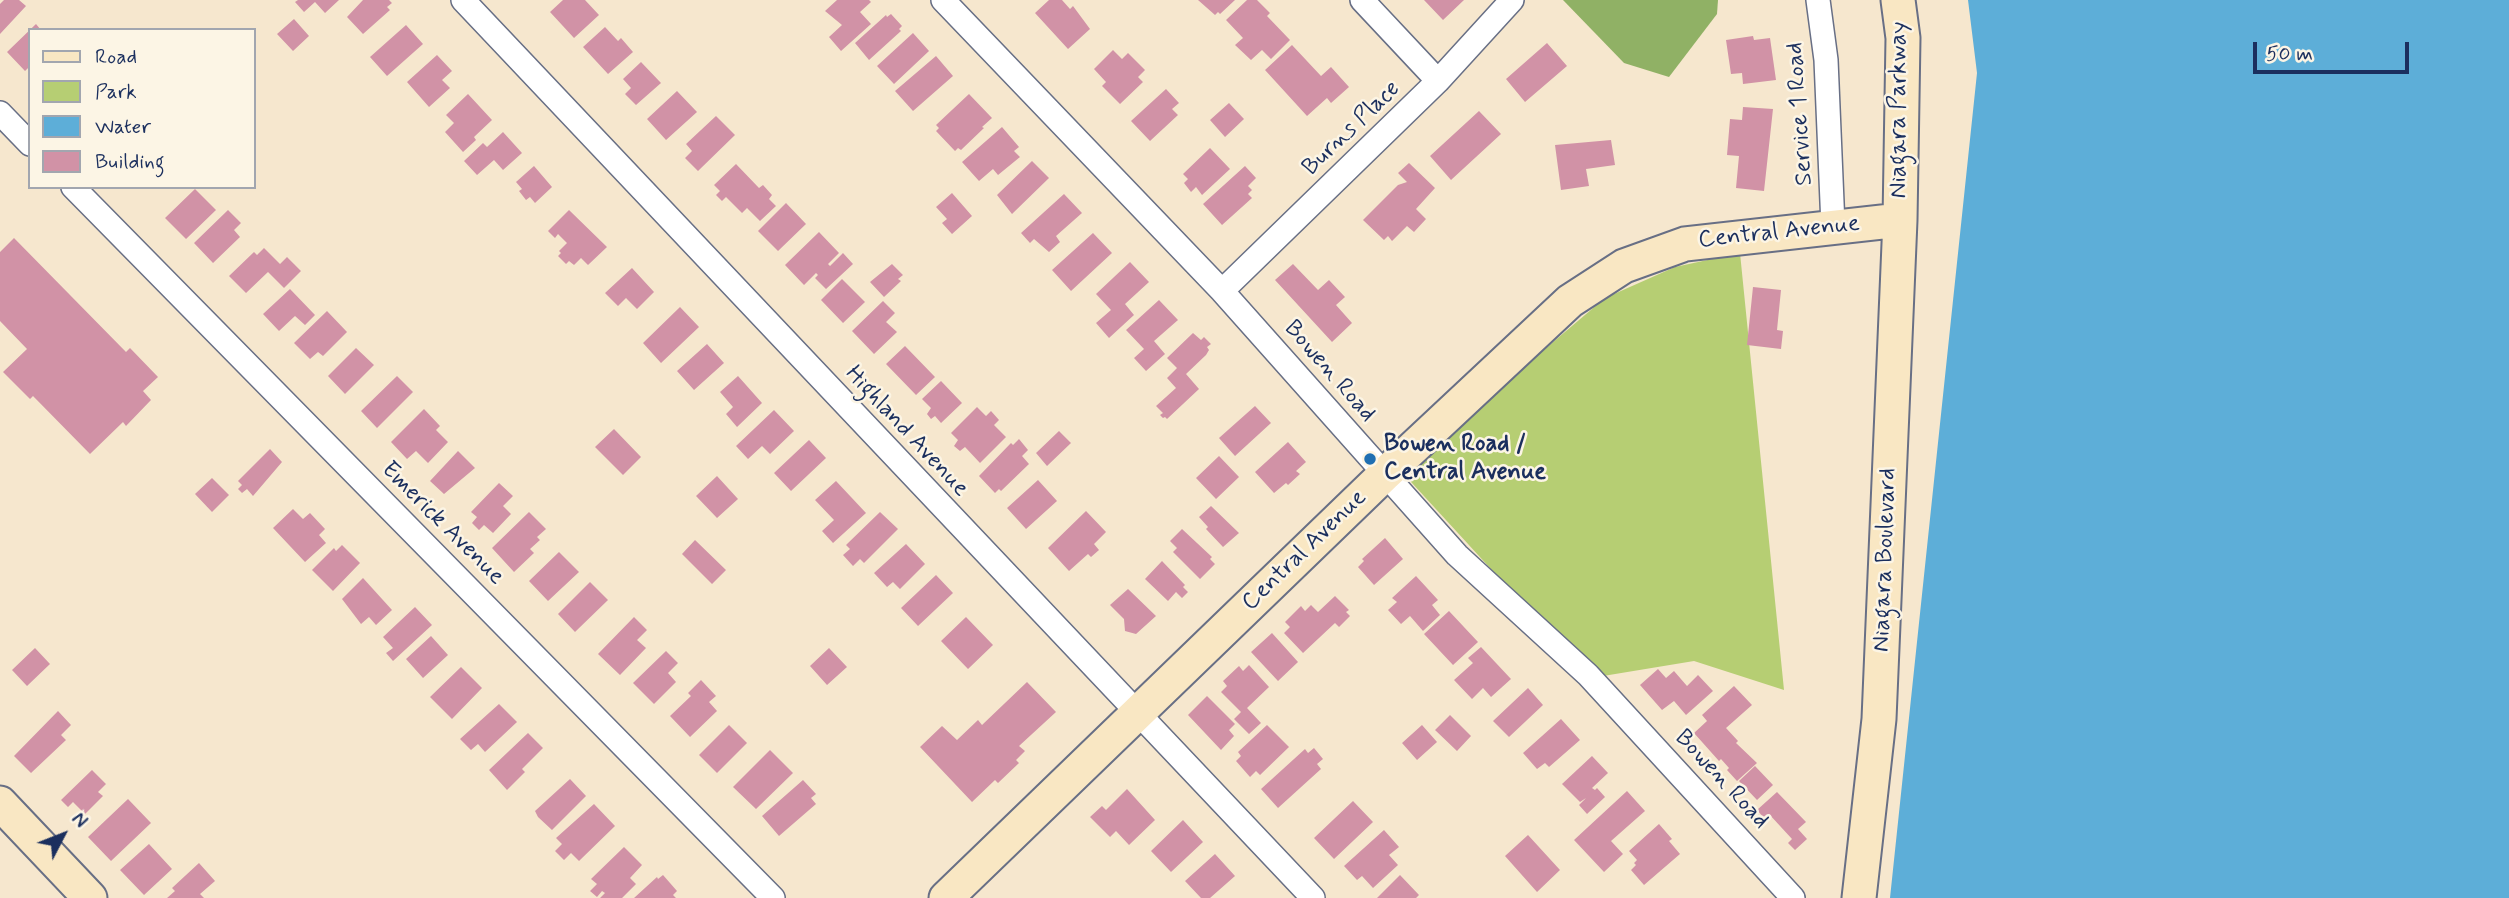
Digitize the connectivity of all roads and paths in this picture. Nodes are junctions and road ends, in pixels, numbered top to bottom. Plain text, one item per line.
1 (463, 0) edge
2 (943, 0) edge
3 (1362, 0) edge
4 (1512, 0) edge
5 (1818, 0) edge
6 (1898, 0) edge
7 (1438, 81) junction
8 (0, 113) edge
9 (28, 142) edge
10 (75, 189) edge
11 (1900, 220) junction
12 (1833, 226) junction
13 (1222, 291) junction
14 (1384, 475) junction
15 (1137, 715) junction
16 (0, 803) edge
17 (89, 898) edge
18 (773, 898) edge
19 (946, 898) edge
20 (1312, 898) edge
21 (1793, 898) edge
22 (1858, 898) edge

1 - 15 street, Highland Avenue
2 - 13 street, Bowen Road
3 - 7 street
4 - 7 street, Burns Place
5 - 12 street, Service 1 Road
6 - 11 main road, Niagara Parkway
7 - 13 street, Burns Place
8 - 9 street
10 - 18 street, Emerick Avenue
11 - 12 main road, Central Avenue
11 - 22 main road, Niagara Boulevard
12 - 14 main road, Central Avenue
13 - 14 street, Bowen Road
14 - 15 main road, Central Avenue
14 - 21 street, Bowen Road
15 - 19 main road, Central Avenue
15 - 20 street, Highland Avenue
16 - 17 main road

